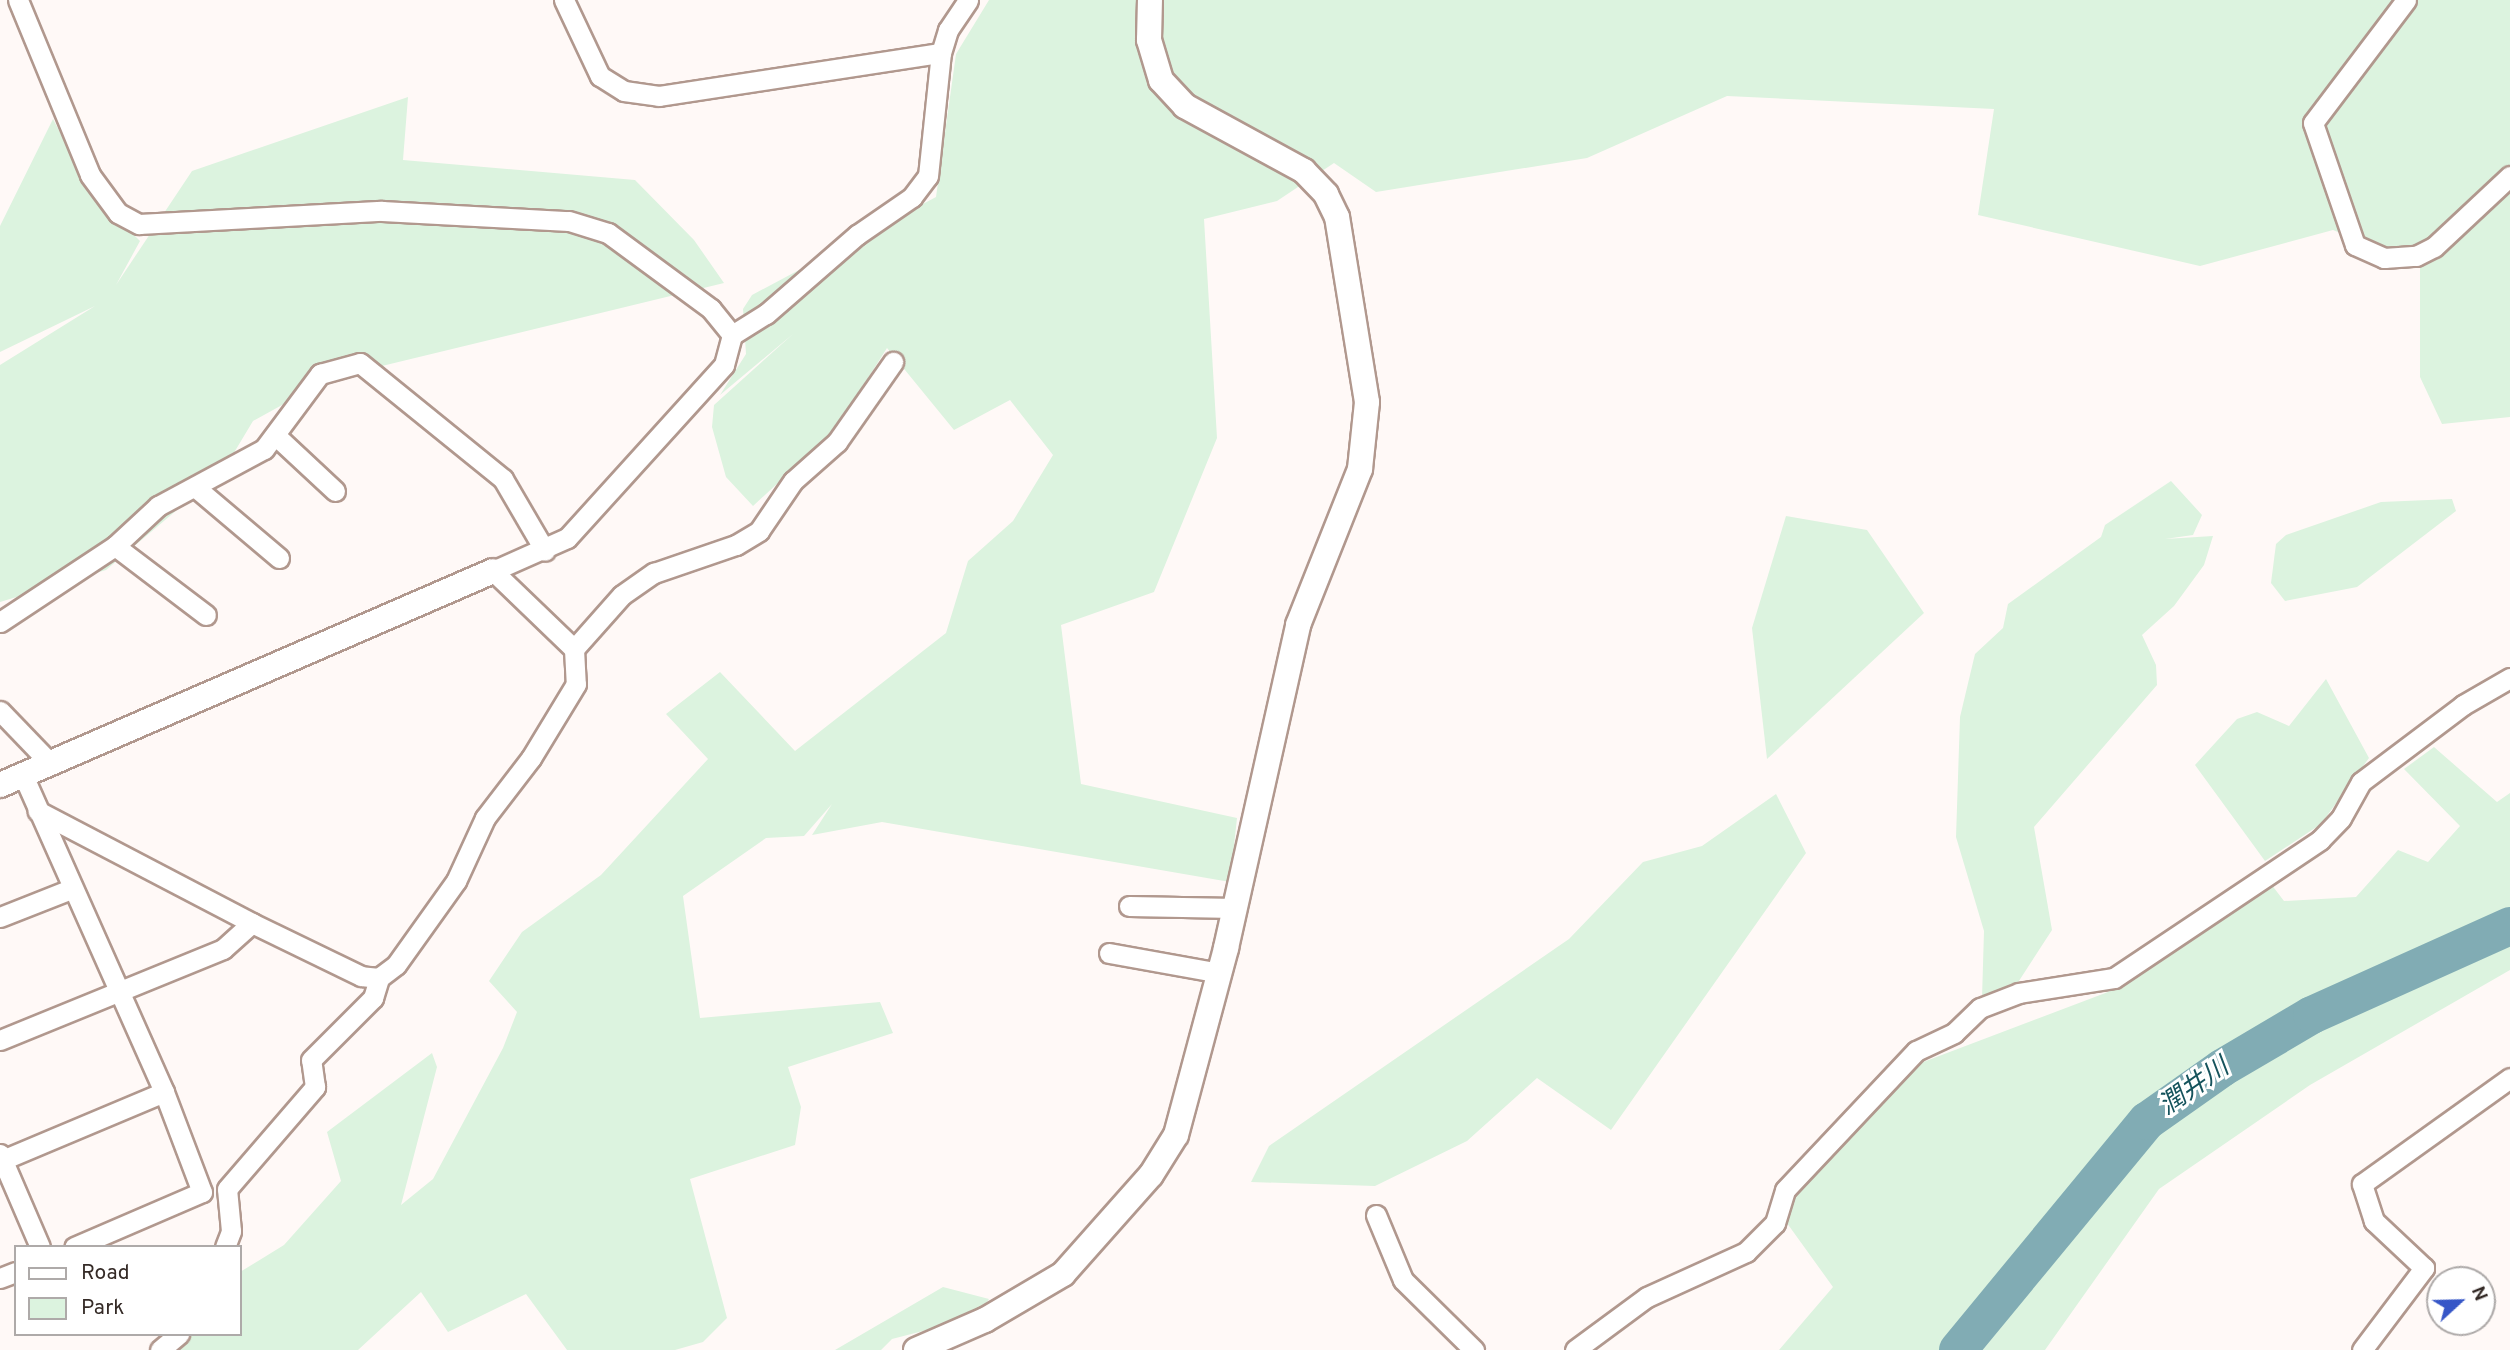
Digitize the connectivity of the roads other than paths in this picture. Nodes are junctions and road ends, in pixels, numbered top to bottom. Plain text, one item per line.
1 (18, 0) edge
2 (564, 0) edge
3 (968, 0) edge
4 (1150, 0) edge
5 (2406, 0) edge
6 (941, 53) junction
7 (2510, 176) edge
8 (733, 335) junction
9 (893, 362) dead end
10 (275, 435) junction
11 (195, 487) junction
12 (335, 491) dead end
13 (115, 546) junction
14 (545, 551) junction
15 (279, 558) dead end
16 (493, 571) junction
17 (206, 615) dead end
18 (0, 622) edge
19 (574, 649) junction
20 (2510, 678) edge
21 (0, 711) edge
22 (51, 764) junction
23 (23, 775) junction
24 (0, 785) edge
25 (38, 811) junction
26 (71, 889) junction
27 (1129, 906) dead end
28 (1235, 908) junction
29 (0, 917) edge
30 (253, 923) junction
31 (1109, 953) dead end
32 (1220, 973) junction
33 (379, 978) junction
34 (117, 990) junction
35 (0, 1040) edge
36 (2510, 1078) edge
37 (164, 1092) junction
38 (1, 1158) edge
39 (1377, 1215) dead end
40 (39, 1245) edge
41 (79, 1245) edge
42 (226, 1245) edge
43 (176, 1336) edge
44 (160, 1350) edge
45 (916, 1350) edge
46 (1474, 1350) edge
47 (1575, 1350) edge
48 (2362, 1350) edge

1 - 8 street
2 - 6 street
3 - 6 street
4 - 28 street
5 - 7 street
6 - 8 street
8 - 14 street
9 - 19 street
10 - 11 street
10 - 12 street
10 - 14 street
11 - 13 street
11 - 15 street
13 - 17 street
13 - 18 street
14 - 16 street
16 - 19 street
16 - 22 street
19 - 33 street
20 - 47 street
21 - 22 street
22 - 23 street
23 - 24 street
23 - 25 street
25 - 26 street
25 - 30 street
26 - 29 street
26 - 34 street
27 - 28 street
28 - 32 street
30 - 33 street
30 - 34 street
31 - 32 street
32 - 45 street
33 - 42 street
34 - 35 street
34 - 37 street
36 - 48 street
37 - 38 street
37 - 41 street
38 - 40 street
39 - 46 street
43 - 44 street

